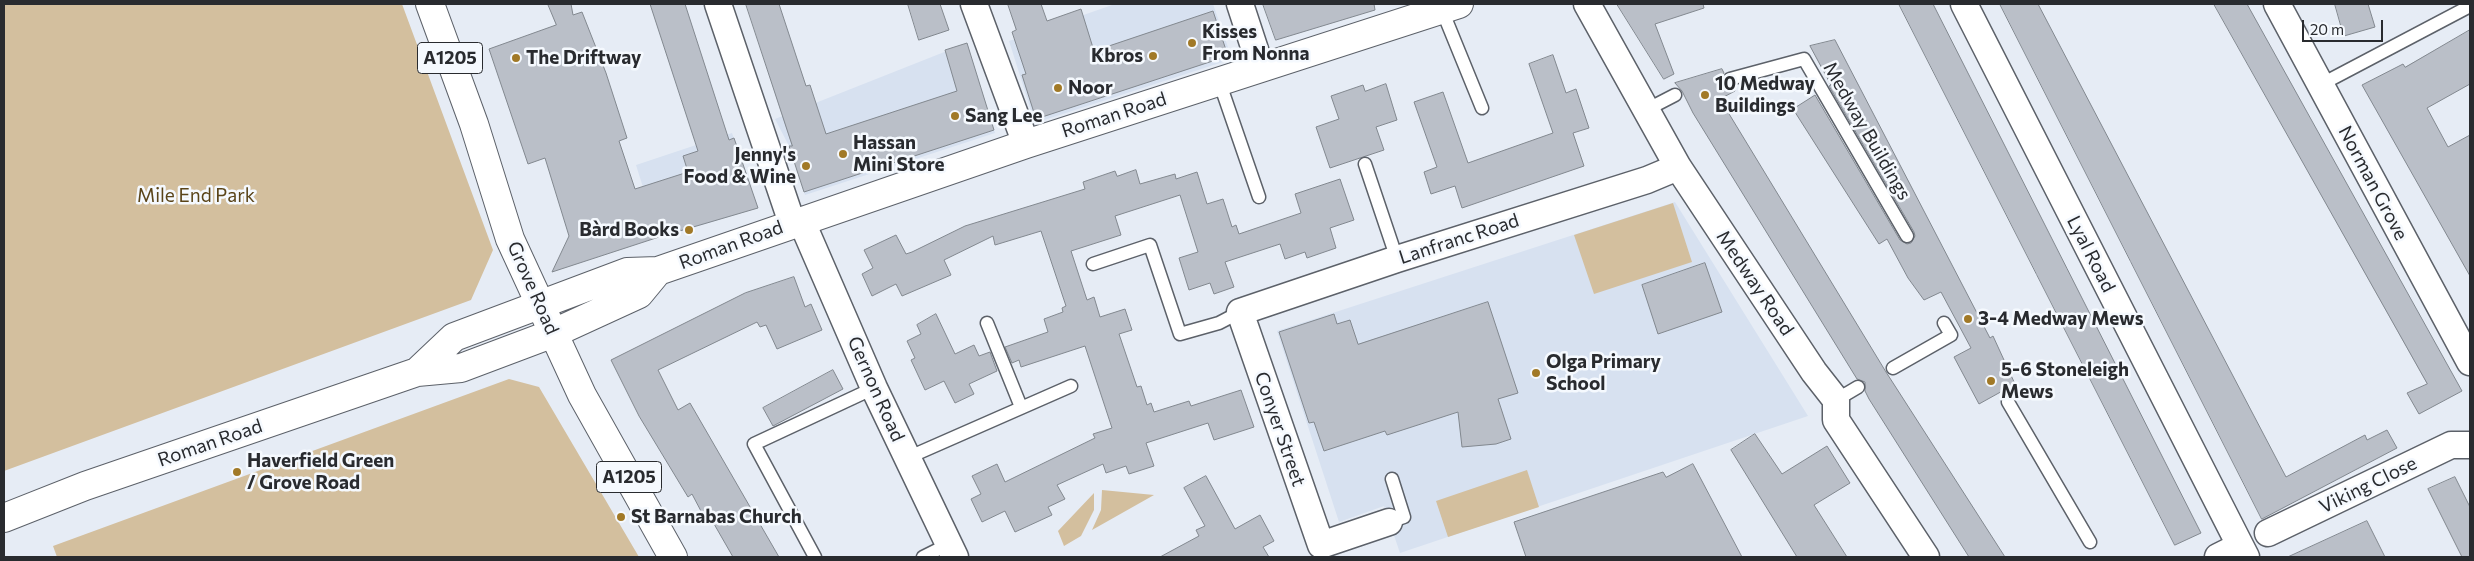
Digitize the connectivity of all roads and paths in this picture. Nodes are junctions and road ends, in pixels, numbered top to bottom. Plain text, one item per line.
1 (430, 4) edge
2 (718, 4) edge
3 (974, 4) edge
4 (1240, 4) edge
5 (1587, 4) edge
6 (1964, 4) edge
7 (2277, 4) edge
8 (2470, 6) edge
9 (1451, 7) edge
10 (1261, 68) junction
11 (1730, 79) dead end
12 (1219, 81) junction
13 (2320, 85) junction
14 (1675, 95) dead end
15 (1482, 108) dead end
16 (1646, 110) junction
17 (1026, 144) junction
18 (1366, 164) dead end
19 (1678, 167) junction
20 (1259, 197) dead end
21 (796, 221) junction
22 (1907, 236) dead end
23 (1397, 259) junction
24 (1093, 264) dead end
25 (658, 271) junction
26 (541, 304) junction
27 (1240, 312) junction
28 (987, 323) dead end
29 (1944, 323) dead end
30 (554, 333) junction
31 (2470, 362) edge
32 (1893, 368) dead end
33 (417, 372) junction
34 (1071, 386) dead end
35 (1858, 387) dead end
36 (874, 388) junction
37 (1836, 400) junction
38 (2008, 402) dead end
39 (1021, 407) junction
40 (2470, 445) edge
41 (907, 458) junction
42 (1392, 479) dead end
43 (4, 518) edge
44 (1389, 522) joint
45 (2268, 533) dead end
46 (2090, 542) dead end
47 (952, 550) edge
48 (2234, 554) edge
49 (673, 557) edge
50 (815, 557) edge
51 (923, 557) edge
52 (1926, 557) edge

1 - 26 main road, Grove Road / A1205
2 - 21 street, Gernon Road
3 - 17 street
4 - 10 street
5 - 16 street, Medway Road
6 - 48 street, Lyal Road
7 - 13 street, Norman Grove
8 - 13 lane
9 - 10 main road, Roman Road
9 - 15 lane
10 - 12 main road, Roman Road
11 - 22 lane, Medway Buildings
12 - 17 main road, Roman Road
12 - 20 lane
13 - 31 street, Norman Grove
14 - 16 lane
16 - 19 street, Medway Road
17 - 21 main road, Roman Road
18 - 23 lane
19 - 23 street, Lanfranc Road
19 - 37 street, Medway Road
21 - 25 main road, Roman Road
21 - 36 street, Gernon Road
23 - 27 street, Lanfranc Road
24 - 27 lane
25 - 26 main road, Roman Road
25 - 30 main road, Roman Road
26 - 30 main road, Grove Road / A1205
26 - 33 main road, Roman Road
27 - 44 street, Conyer Street
28 - 39 lane
29 - 32 lane
30 - 33 main road, Roman Road
30 - 49 main road, Grove Road / A1205
33 - 43 main road, Roman Road
34 - 39 lane
35 - 37 lane
36 - 41 street, Gernon Road
36 - 50 lane
37 - 52 street
38 - 46 lane
39 - 41 lane
40 - 45 street, Viking Close
41 - 47 street, Gernon Road
42 - 44 lane
47 - 51 lane

